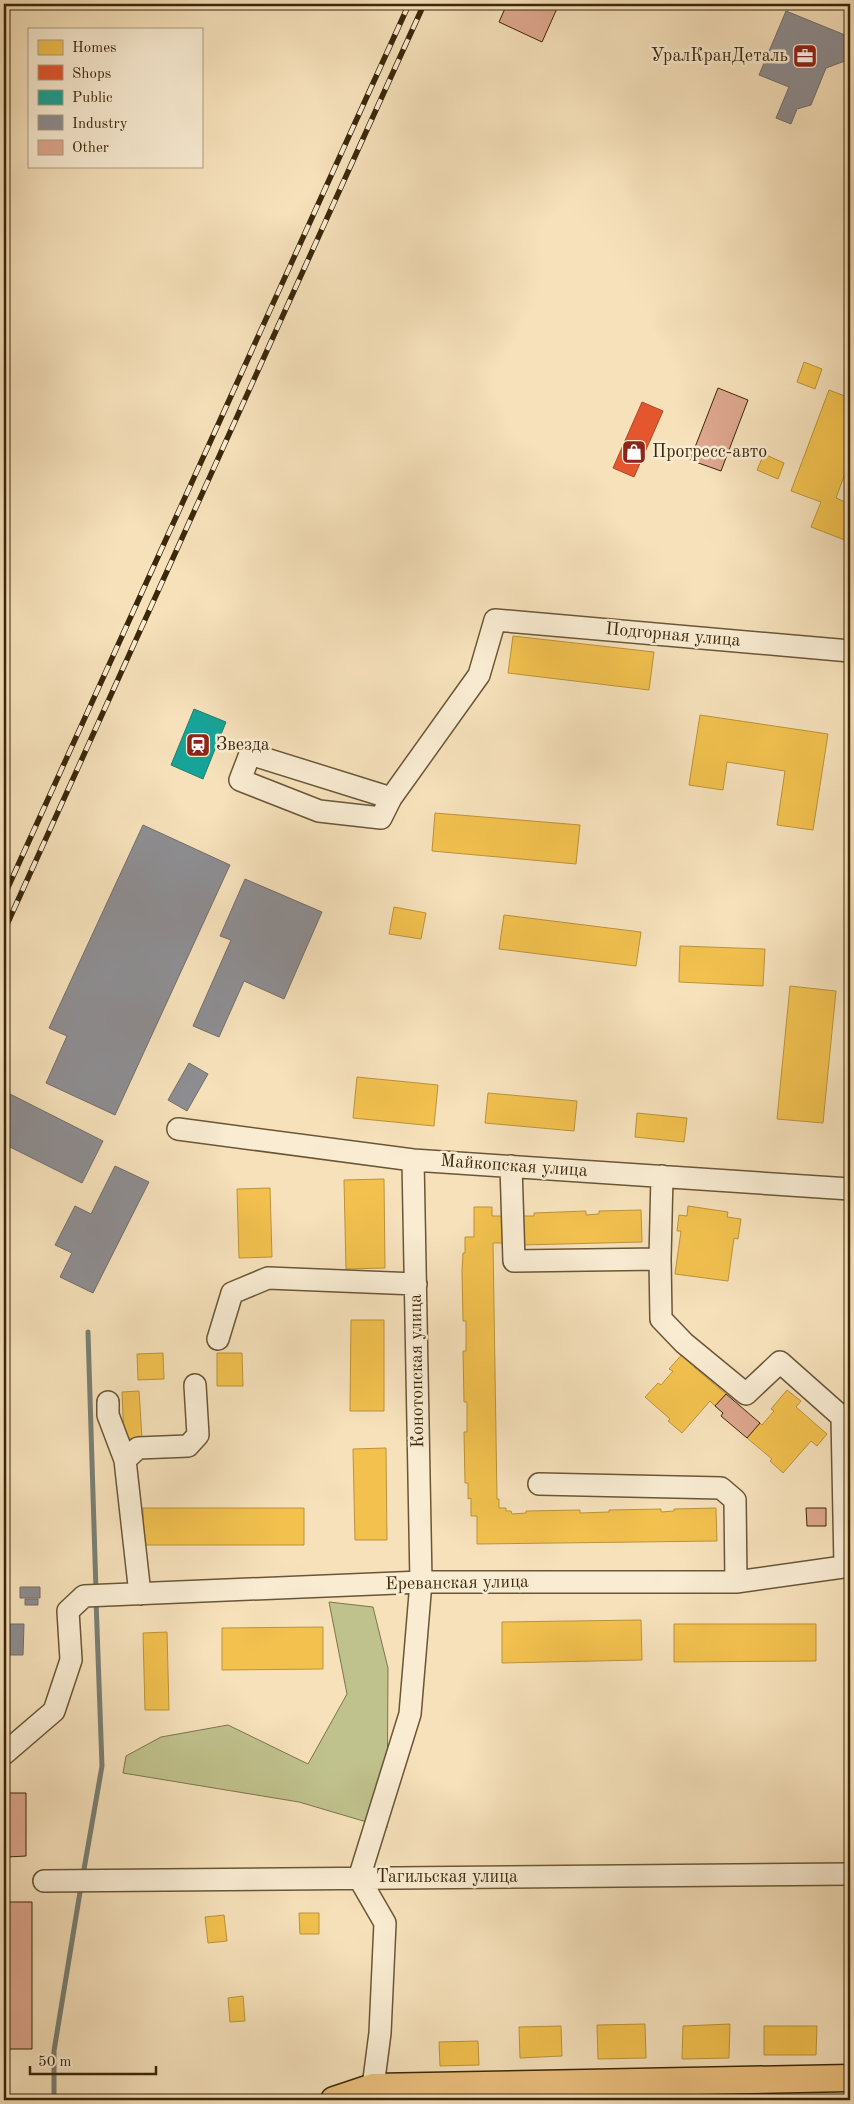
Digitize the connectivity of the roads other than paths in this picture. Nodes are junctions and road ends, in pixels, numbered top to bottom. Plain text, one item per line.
1 (850, 651) edge
2 (391, 798) junction
3 (178, 1129) dead end
4 (414, 1160) junction
5 (511, 1166) junction
6 (662, 1176) junction
7 (850, 1189) edge
8 (660, 1259) junction
9 (416, 1284) junction
10 (218, 1339) dead end
11 (194, 1385) dead end
12 (108, 1402) dead end
13 (125, 1460) junction
14 (847, 1480) edge
15 (539, 1484) dead end
16 (848, 1566) edge
17 (421, 1582) junction
18 (736, 1582) junction
19 (140, 1594) junction
20 (4, 1754) edge
21 (850, 1874) edge
22 (359, 1878) junction
23 (44, 1881) dead end
24 (850, 2078) edge
25 (369, 2094) edge
26 (334, 2100) edge

1 - 2 street, Подгорная улица
2 - 2 street
3 - 4 street, Майкопская улица
4 - 5 street, Майкопская улица
4 - 9 street, Конотопская улица
5 - 6 street, Майкопская улица
5 - 8 street
6 - 7 street, Майкопская улица
6 - 8 street
8 - 14 street
9 - 10 street
9 - 17 street, Конотопская улица
11 - 13 street
12 - 13 street
13 - 19 street
14 - 16 street
15 - 18 street
16 - 18 street, Ереванская улица
17 - 18 street, Ереванская улица
17 - 19 street, Ереванская улица
17 - 22 street, Конотопская улица
19 - 20 street, Ереванская улица
21 - 22 street, Тагильская улица
22 - 23 street, Тагильская улица
22 - 25 street
24 - 25 main road
25 - 26 main road

